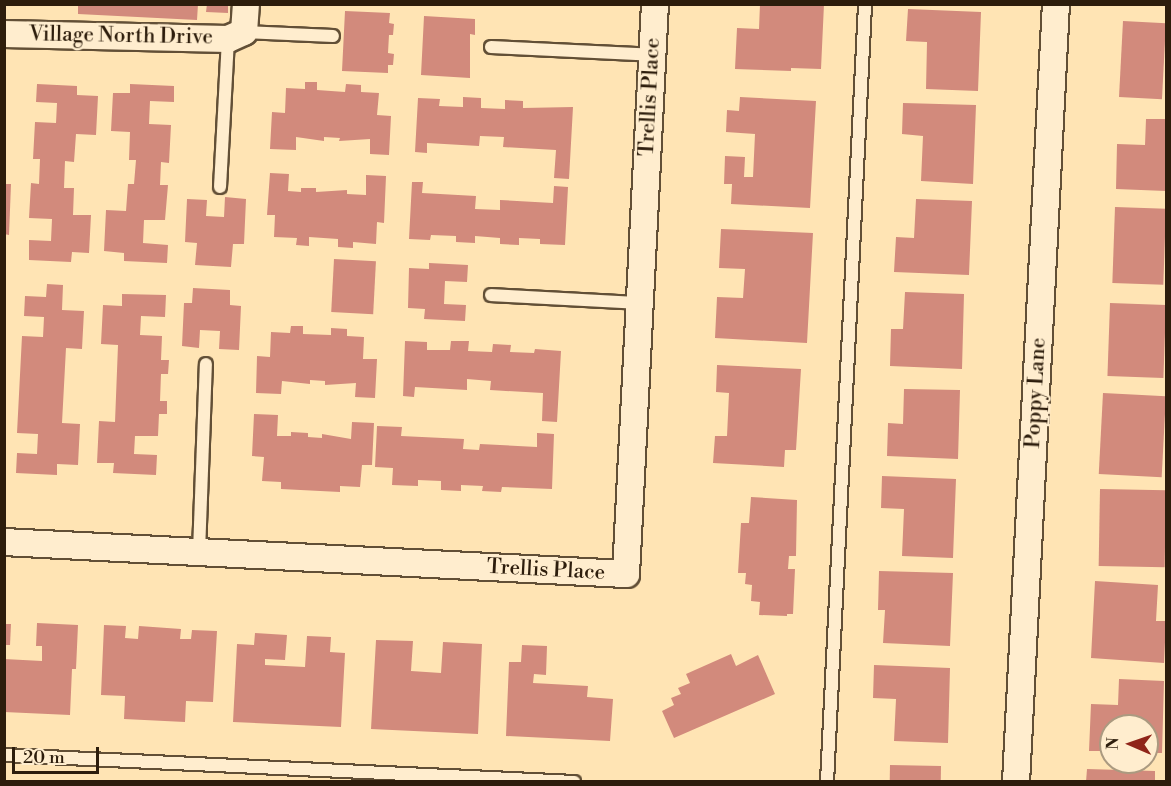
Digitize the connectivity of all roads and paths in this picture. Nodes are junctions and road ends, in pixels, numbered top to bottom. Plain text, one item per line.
1 (246, 4) edge
2 (655, 4) edge
3 (865, 4) edge
4 (1056, 4) edge
5 (4, 34) edge
6 (236, 36) junction
7 (333, 36) dead end
8 (491, 47) dead end
9 (652, 55) junction
10 (220, 187) dead end
11 (491, 295) dead end
12 (640, 303) junction
13 (206, 364) dead end
14 (4, 542) edge
15 (199, 552) junction
16 (4, 755) edge
17 (574, 782) edge
18 (827, 782) edge
19 (1016, 782) edge

1 - 6 street, Village North Drive
2 - 9 street, Trellis Place
3 - 18 lane
4 - 19 street, Poppy Lane
5 - 6 street, Village North Drive
6 - 7 lane
6 - 10 lane
8 - 9 lane
9 - 12 street, Trellis Place
11 - 12 lane
12 - 15 street, Trellis Place
13 - 15 lane
14 - 15 street, Trellis Place
16 - 17 lane

